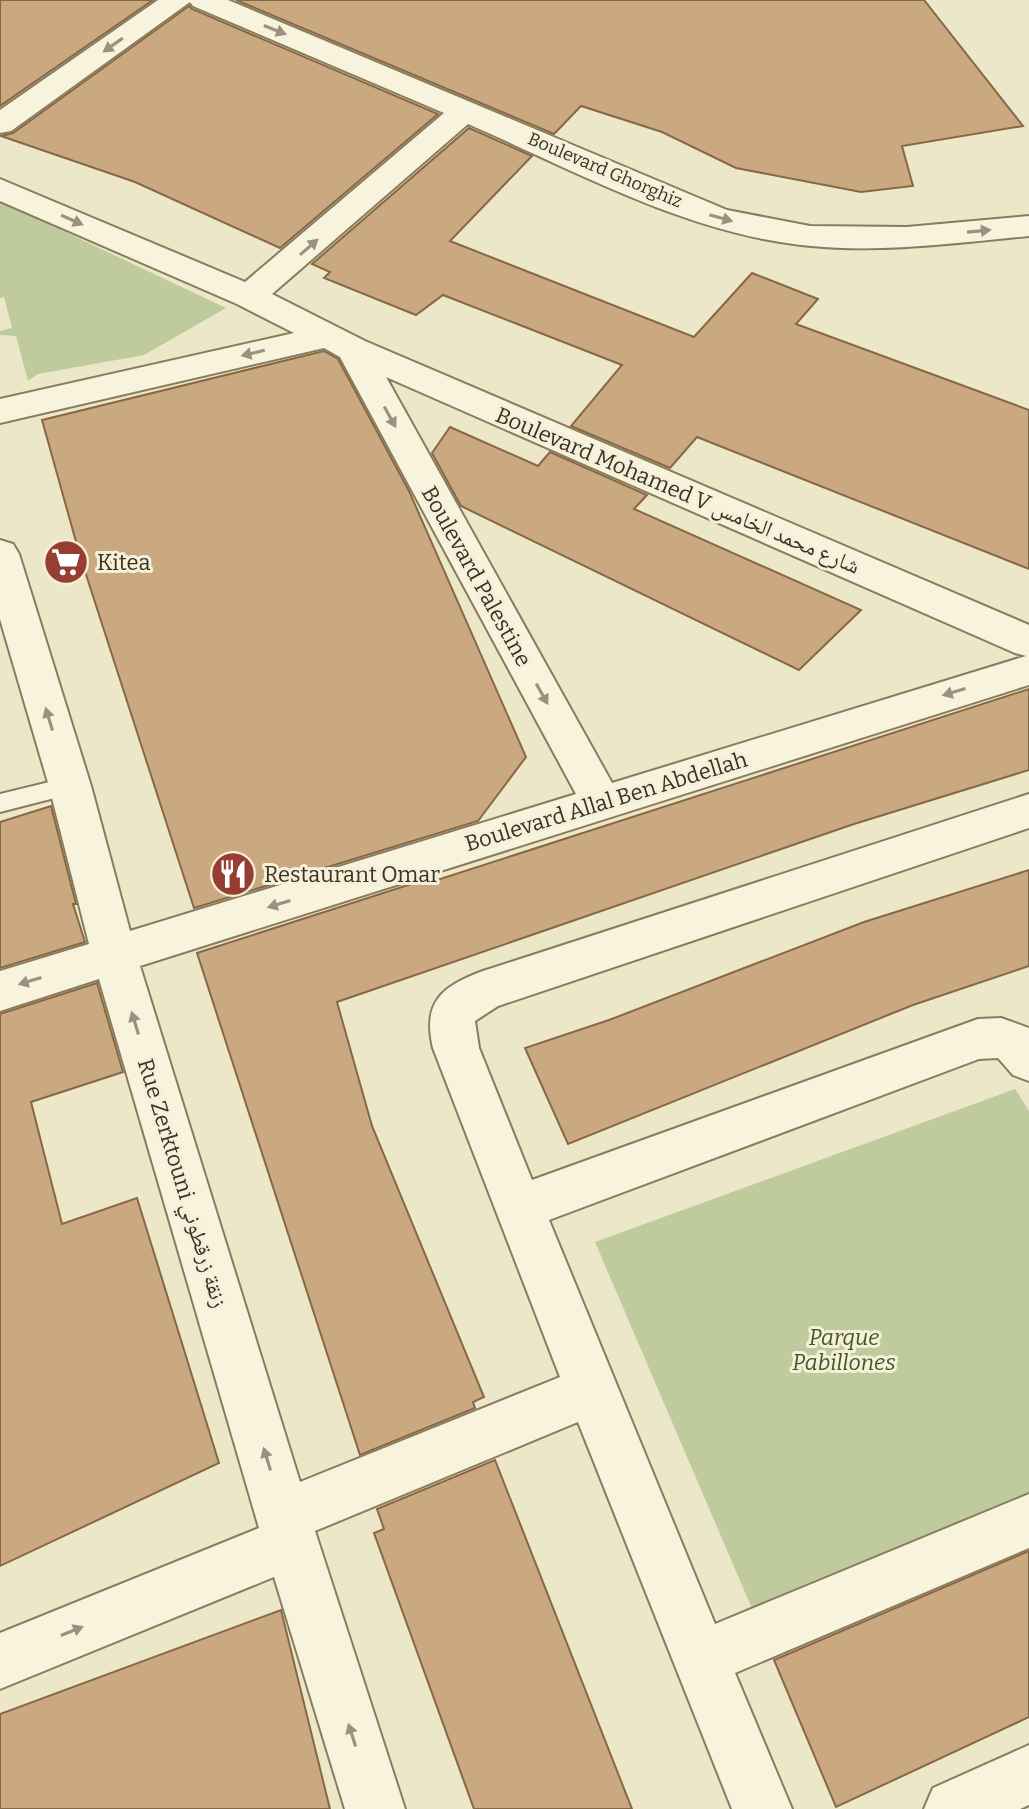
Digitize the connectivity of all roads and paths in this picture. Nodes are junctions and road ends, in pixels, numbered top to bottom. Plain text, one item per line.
1 (177, 0) edge
2 (203, 0) edge
3 (465, 111) junction
4 (0, 124) edge
5 (0, 189) edge
6 (1029, 226) edge
7 (249, 296) junction
8 (341, 342) junction
9 (0, 411) edge
10 (0, 554) edge
11 (1029, 642) edge
12 (1029, 670) edge
13 (70, 786) junction
14 (0, 803) edge
15 (602, 803) junction
16 (1029, 811) edge
17 (114, 955) junction
18 (0, 991) edge
19 (1029, 1060) edge
20 (519, 1208) junction
21 (591, 1390) junction
22 (1029, 1521) edge
23 (288, 1530) junction
24 (700, 1659) junction
25 (0, 1661) edge
26 (1029, 1774) edge
27 (375, 1809) edge
28 (762, 1809) edge
29 (954, 1809) edge

1 -> 4 street
2 -> 3 street, Boulevard Ghorghiz
3 -> 6 street, Boulevard Ghorghiz
7 -> 3 street
5 -> 7 street, Boulevard Mohamed V شارع محمد الخامس
7 - 8 street, Boulevard Mohamed V شارع محمد الخامس
8 -> 9 street
8 - 11 street, Boulevard Mohamed V شارع محمد الخامس
8 -> 15 street, Boulevard Palestine
13 -> 10 street, Rue Zerktouni زنقة زرقطوني
12 -> 15 street, Boulevard Allal Ben Abdellah
13 - 14 lane
13 - 17 street, Rue Zerktouni زنقة زرقطوني
15 -> 17 street, Boulevard Allal Ben Abdellah
16 - 20 street
17 -> 18 street, Boulevard Allal Ben Abdellah
23 -> 17 street, Rue Zerktouni زنقة زرقطوني
19 - 20 street
20 - 21 street
21 - 23 street
21 - 24 street
22 - 24 street
25 -> 23 street
27 -> 23 street, Rue Zerktouni زنقة زرقطوني
24 - 28 street
26 - 29 street

